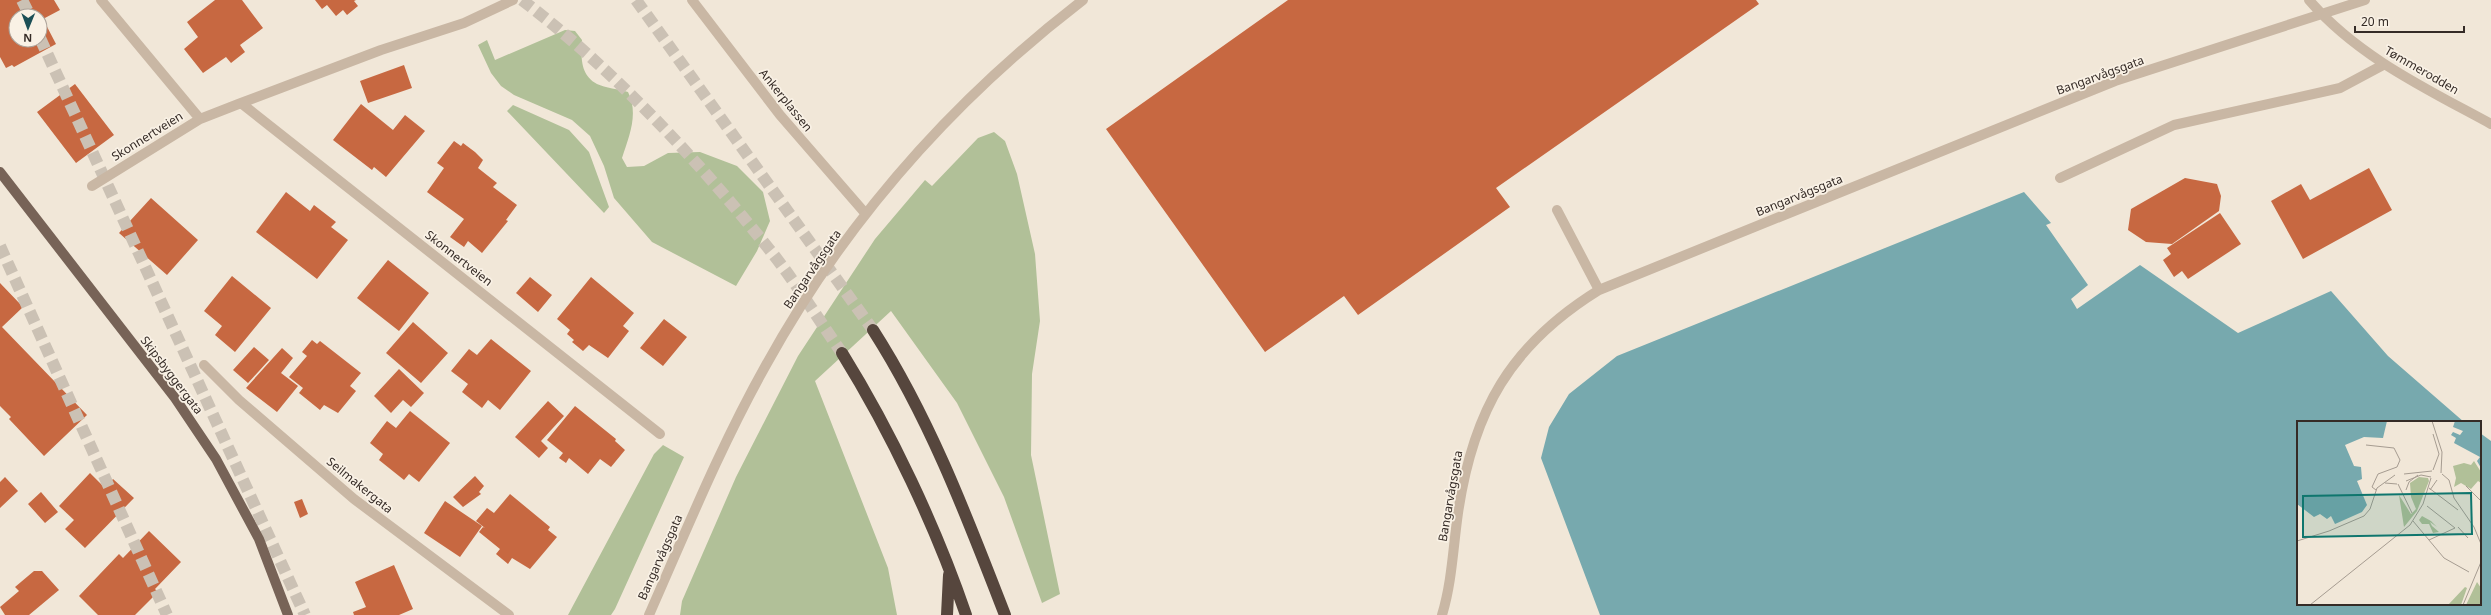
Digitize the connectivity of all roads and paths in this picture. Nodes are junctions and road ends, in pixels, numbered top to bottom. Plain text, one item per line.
1 (101, 0) edge
2 (513, 0) edge
3 (692, 0) edge
4 (1084, 0) edge
5 (2309, 0) edge
6 (2365, 0) edge
7 (2322, 14) junction
8 (2384, 65) junction
9 (240, 103) junction
10 (200, 119) junction
11 (2491, 124) edge
12 (0, 172) edge
13 (2060, 178) dead end
14 (92, 186) dead end
15 (1557, 210) dead end
16 (865, 213) junction
17 (1599, 290) junction
18 (873, 330) tunnel mouth
19 (842, 353) tunnel mouth
20 (204, 364) dead end
21 (660, 434) dead end
22 (949, 570) junction
23 (288, 615) edge
24 (509, 615) edge
25 (649, 615) edge
26 (947, 615) edge
27 (966, 615) edge
28 (1005, 615) edge
29 (1442, 615) edge

1 - 10 street
2 - 9 street, Skonnertveien
3 - 16 street, Ankerplassen
4 - 16 street, Bangarvågsgata
5 - 7 street, Tømmerodden
6 - 7 street, Bangarvågsgata
7 - 8 street, Tømmerodden
7 - 17 street, Bangarvågsgata
8 - 11 street, Tømmerodden
8 - 13 street
9 - 10 street, Skonnertveien
9 - 21 street, Skonnertveien
10 - 14 street, Skonnertveien
12 - 23 main road, Skipsbyggergata
15 - 17 street
16 - 25 street, Bangarvågsgata
17 - 29 street, Bangarvågsgata
18 - 28 highway
19 - 22 highway
20 - 24 street, Seilmakergata
22 - 26 highway
22 - 27 highway

